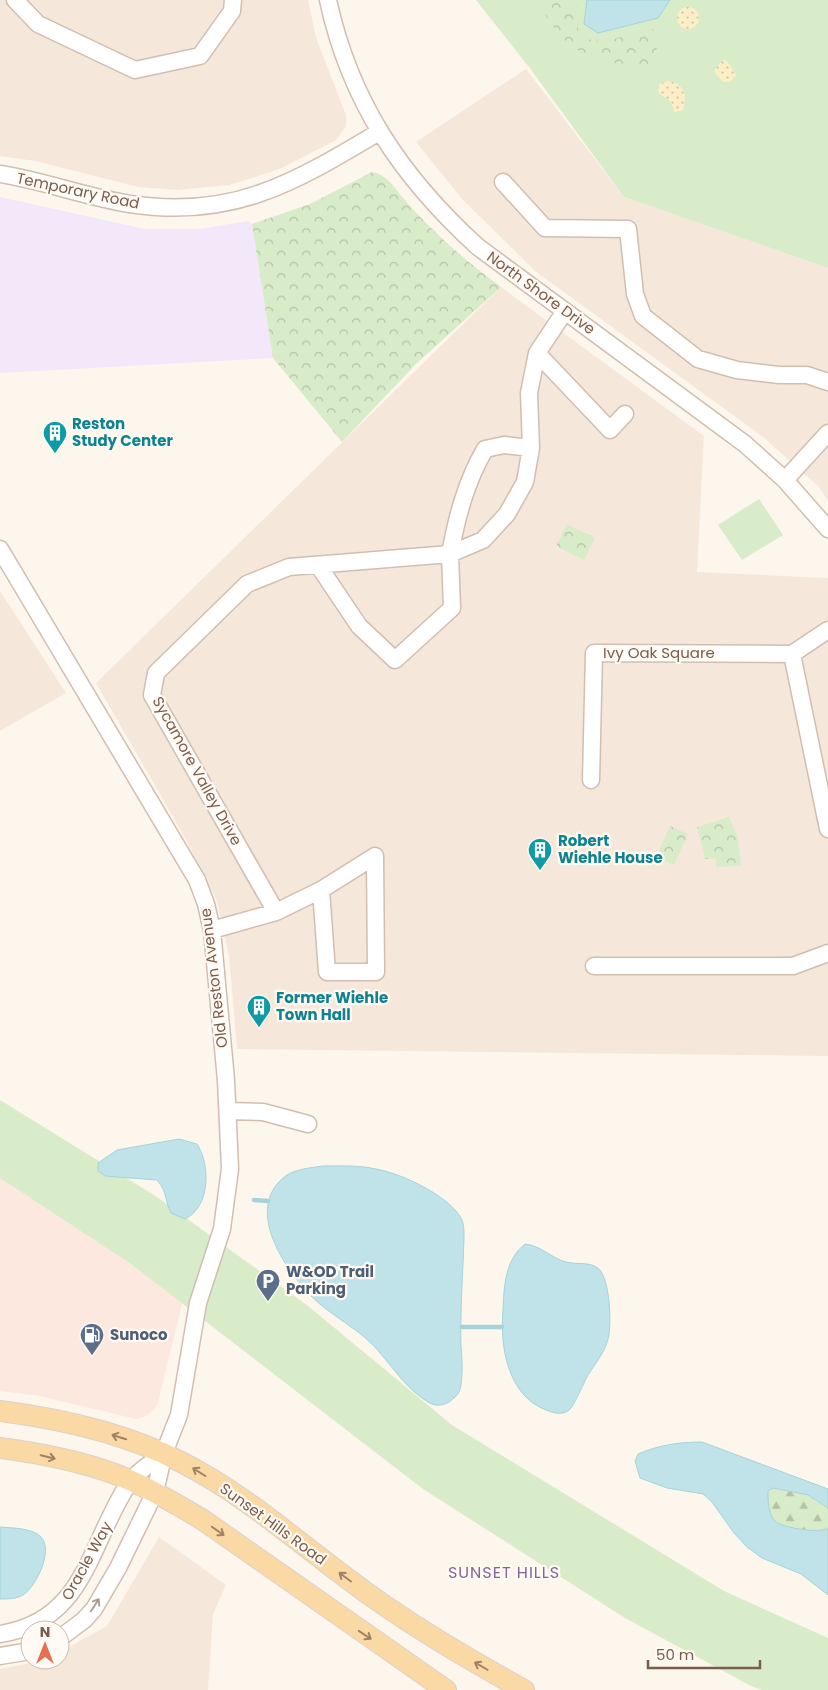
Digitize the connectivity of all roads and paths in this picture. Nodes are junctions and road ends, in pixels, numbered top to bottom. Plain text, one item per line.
1 (15, 0) edge
2 (233, 0) edge
3 (328, 0) edge
4 (379, 132) junction
5 (0, 174) edge
6 (504, 182) dead end
7 (565, 311) junction
8 (537, 353) junction
9 (828, 382) edge
10 (625, 414) dead end
11 (828, 432) edge
12 (531, 448) junction
13 (785, 480) junction
14 (828, 529) edge
15 (450, 554) junction
16 (3, 560) edge
17 (318, 566) junction
18 (828, 630) edge
19 (792, 654) junction
20 (591, 780) dead end
21 (828, 829) edge
22 (321, 890) junction
23 (276, 912) junction
24 (212, 930) junction
25 (828, 954) edge
26 (594, 966) dead end
27 (228, 1111) junction
28 (308, 1124) dead end
29 (0, 1411) edge
30 (0, 1448) edge
31 (164, 1454) junction
32 (130, 1481) junction
33 (155, 1492) junction
34 (70, 1630) edge
35 (0, 1634) edge
36 (20, 1653) edge
37 (0, 1656) edge
38 (446, 1690) edge
39 (524, 1690) edge

1 - 2 street
3 - 4 street, North Shore Drive
4 - 5 street, Temporary Road
4 - 7 street, North Shore Drive
6 - 9 street
7 - 8 street, Sycamore Valley Drive
7 - 13 street, North Shore Drive
8 - 10 street
8 - 12 street, Sycamore Valley Drive
11 - 13 street
12 - 15 street, Sycamore Valley Drive
12 - 15 street
13 - 14 street, North Shore Drive
15 - 17 street, Sycamore Valley Drive
15 - 17 street
16 - 24 street, Old Reston Avenue
17 - 23 street, Sycamore Valley Drive
18 - 19 street
19 - 20 street, Ivy Oak Square
19 - 21 street
22 - 22 street
22 - 23 street
23 - 24 street
24 - 27 street, Old Reston Avenue
25 - 26 street
27 - 28 street
27 - 31 street, Old Reston Avenue
31 -> 29 main road, Sunset Hills Road
30 -> 32 main road
31 - 32 street
31 - 33 street, Old Reston Avenue
39 -> 31 main road, Sunset Hills Road
32 - 33 main road
32 - 35 street, Oracle Way
34 -> 33 street, Oracle Way
33 -> 38 main road
36 - 37 street

